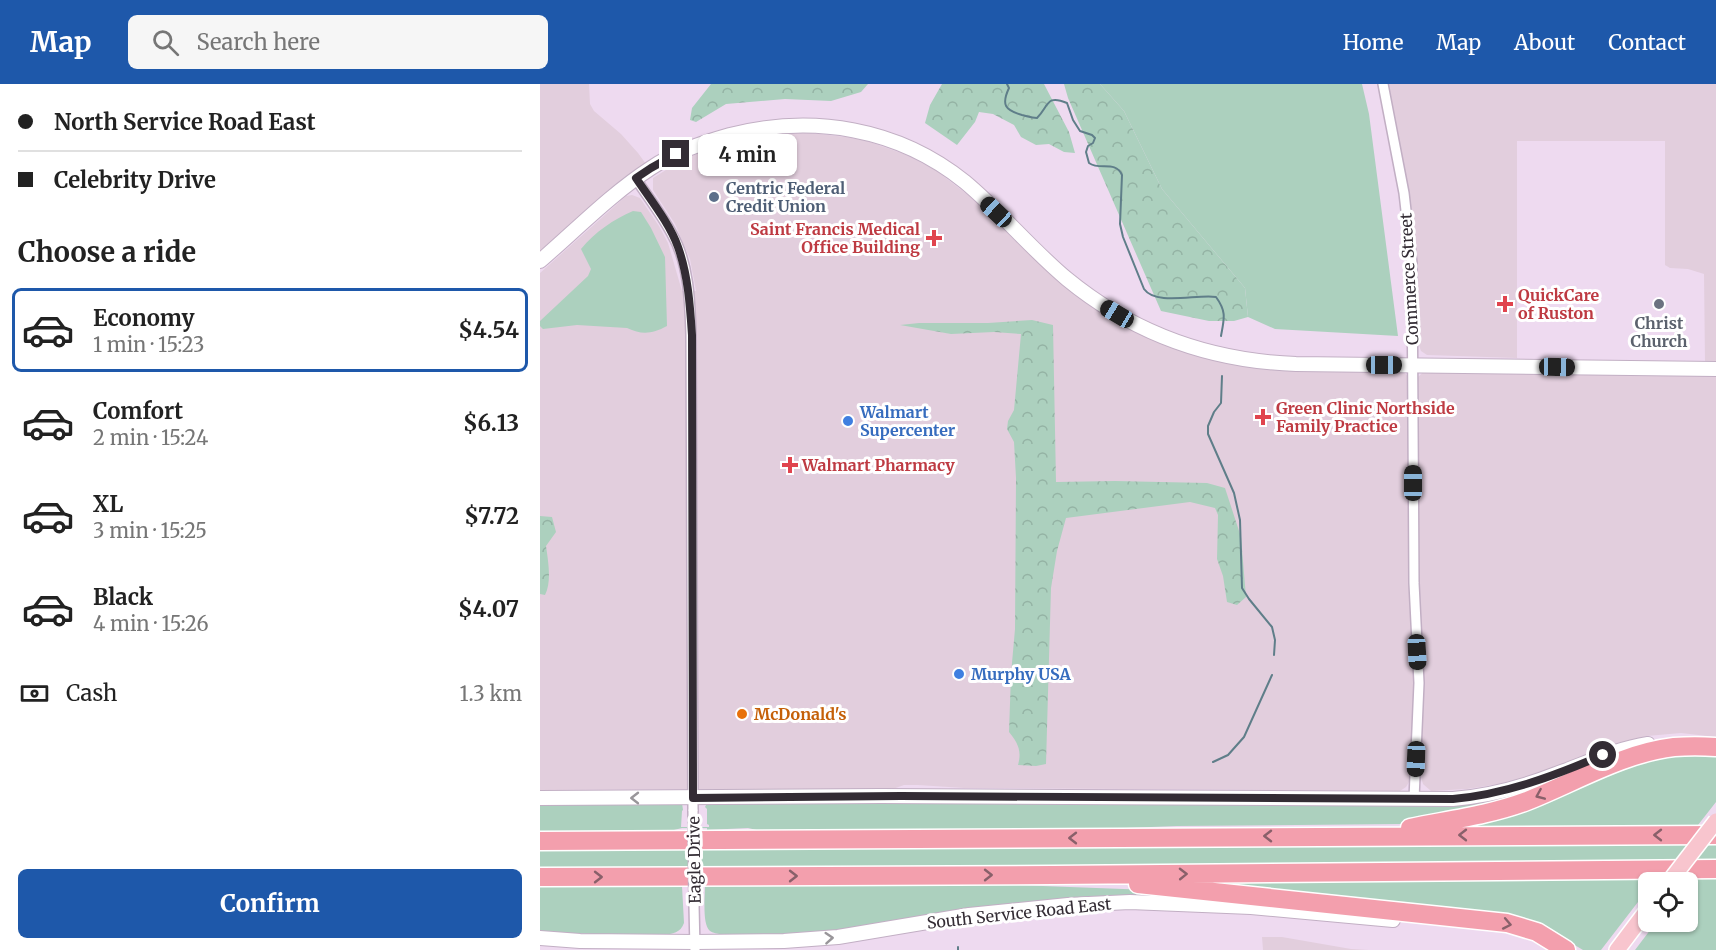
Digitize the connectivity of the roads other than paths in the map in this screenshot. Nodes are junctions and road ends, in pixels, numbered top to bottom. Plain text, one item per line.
1 (1383, 84) edge
2 (636, 178) junction
3 (540, 261) edge
4 (1413, 365) junction
5 (1716, 369) edge
6 (1716, 746) edge
7 (540, 798) edge
8 (1414, 799) junction
9 (693, 805) junction
10 (1716, 821) edge
11 (1716, 835) edge
12 (1370, 836) junction
13 (540, 841) edge
14 (1716, 869) edge
15 (1677, 872) edge
16 (1053, 875) junction
17 (540, 877) edge
18 (1463, 918) junction
19 (1638, 922) edge
20 (540, 938) edge
21 (695, 946) edge
22 (1565, 949) edge
23 (1617, 950) edge

1 - 4 street, Commerce Street
2 - 3 main road
2 - 4 main road
2 - 9 street, Eagle Drive
4 - 5 main road
4 - 8 street, Commerce Street
6 - 8 main road
6 -> 12 highway
9 -> 7 main road
8 - 9 main road
9 - 21 street, Eagle Drive, bridge
10 - 15 main road, bridge
11 -> 12 highway
12 -> 13 highway
16 -> 14 highway
17 -> 16 highway
16 - 18 highway
21 -> 18 main road, South Service Road East
18 -> 22 highway
19 - 23 main road
20 - 21 main road, South Service Road East

